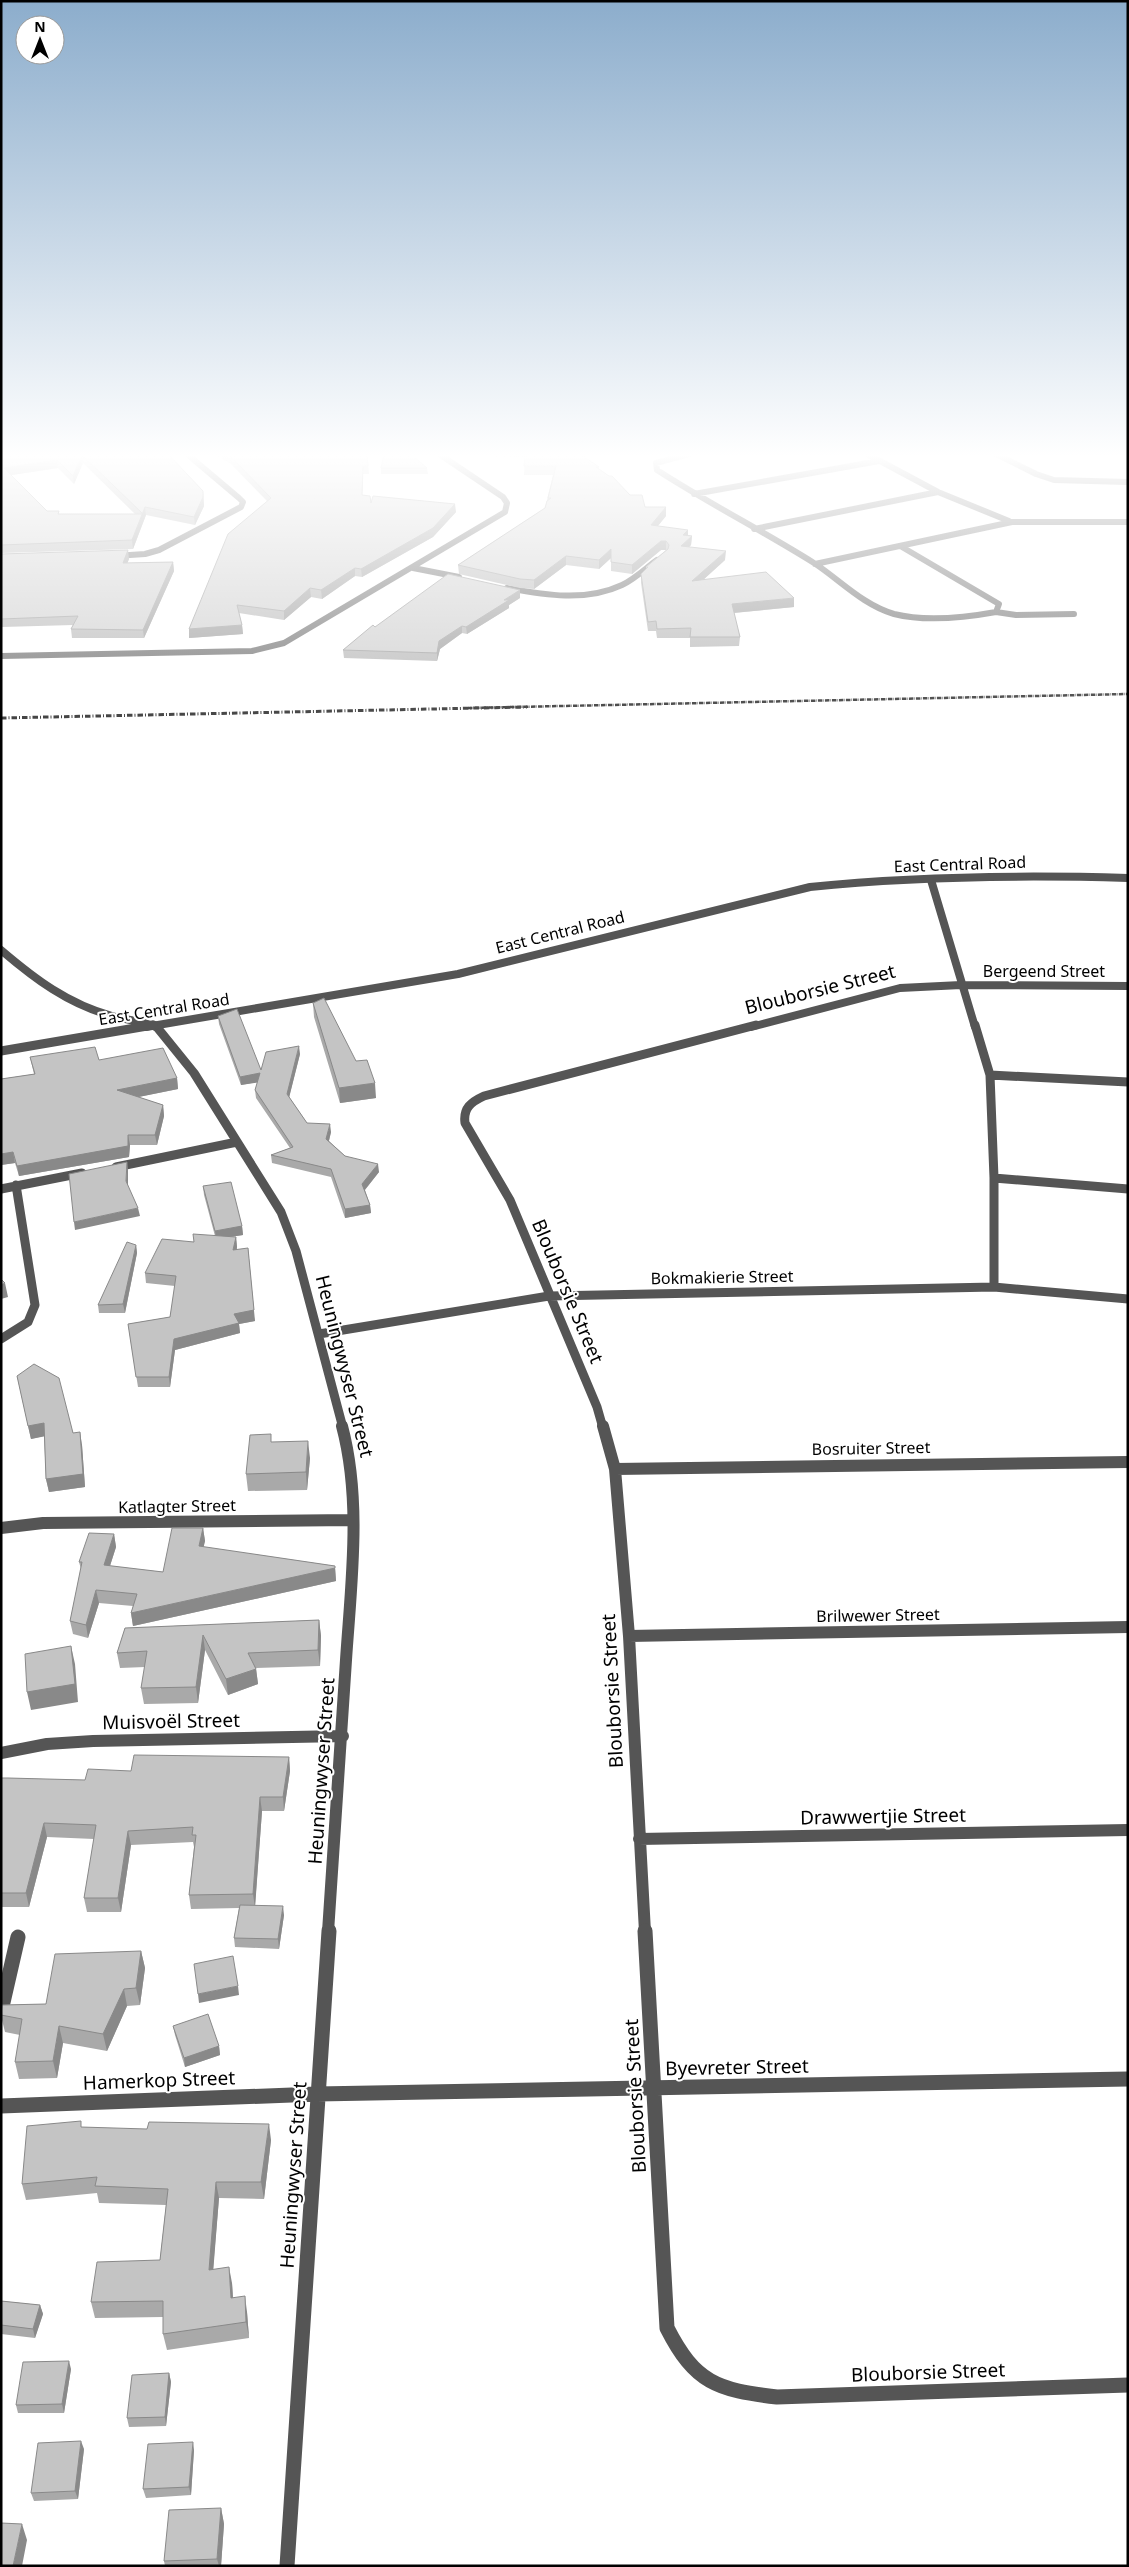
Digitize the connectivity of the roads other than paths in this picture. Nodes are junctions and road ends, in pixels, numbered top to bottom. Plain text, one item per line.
1 (403, 574) edge
2 (441, 574) edge
3 (638, 574) edge
4 (829, 574) edge
5 (948, 574) edge
6 (471, 580) edge
7 (500, 586) edge
8 (996, 612) junction
9 (1074, 614) dead end
10 (1, 656) edge
11 (1128, 878) edge
12 (931, 880) junction
13 (1, 950) edge
14 (961, 985) junction
15 (1128, 986) edge
16 (156, 1026) junction
17 (1, 1051) edge
18 (990, 1075) junction
19 (1128, 1082) edge
20 (237, 1142) junction
21 (994, 1178) junction
22 (16, 1185) junction
23 (1, 1189) edge
24 (1128, 1189) edge
25 (994, 1287) junction
26 (549, 1296) junction
27 (1128, 1299) edge
28 (319, 1334) junction
29 (1, 1339) edge
30 (1128, 1462) edge
31 (615, 1469) junction
32 (353, 1520) junction
33 (1, 1528) edge
34 (1128, 1627) edge
35 (629, 1636) junction
36 (343, 1736) junction
37 (1, 1753) edge
38 (1128, 1830) edge
39 (639, 1839) junction
40 (18, 1937) dead end
41 (1, 2011) edge
42 (1128, 2079) edge
43 (653, 2089) junction
44 (317, 2094) junction
45 (1, 2106) edge
46 (1128, 2385) edge
47 (287, 2566) edge

1 - 10 street
2 - 6 street
3 - 7 street
4 - 8 street
5 - 8 street
8 - 9 street
11 - 12 street, East Central Road
12 - 14 street
12 - 16 street, East Central Road
13 - 16 street
14 - 15 street, Bergeend Street
14 - 18 street
14 - 26 street, Blouborsie Street
16 - 17 street, East Central Road
16 - 20 street, Heuningwyser Street
18 - 19 street
18 - 21 street
20 - 22 street
20 - 28 street, Heuningwyser Street
21 - 24 street
21 - 25 street
22 - 23 street
22 - 29 street
25 - 26 street, Bokmakierie Street
25 - 27 street, Bokmakierie Street
26 - 28 street, Bokmakierie Street
26 - 31 street, Blouborsie Street
28 - 32 street, Heuningwyser Street
30 - 31 street, Bosruiter Street
31 - 35 street, Blouborsie Street
32 - 33 street, Katlagter Street
32 - 36 street, Heuningwyser Street
34 - 35 street, Brilwewer Street
35 - 39 street, Blouborsie Street
36 - 37 street, Muisvoël Street
36 - 44 street, Heuningwyser Street
38 - 39 street, Drawwertjie Street
39 - 43 street, Blouborsie Street
40 - 41 street
42 - 43 street, Byevreter Street
43 - 44 street, Byevreter Street
43 - 46 street, Blouborsie Street
44 - 45 street, Hamerkop Street
44 - 47 street, Heuningwyser Street

